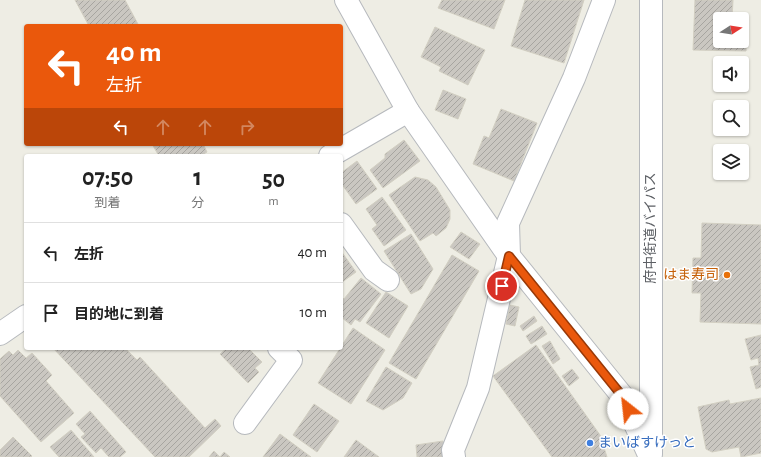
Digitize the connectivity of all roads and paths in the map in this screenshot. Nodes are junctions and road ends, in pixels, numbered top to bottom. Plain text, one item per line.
1 (346, 0) edge
2 (604, 0) edge
3 (651, 0) edge
4 (408, 111) junction
5 (333, 154) edge
6 (343, 227) edge
7 (509, 256) junction
8 (388, 280) dead end
9 (24, 317) edge
10 (0, 334) edge
11 (281, 350) edge
12 (245, 423) dead end
13 (454, 457) edge
14 (651, 457) edge

1 - 4 street
2 - 7 street
3 - 14 street, 府中街道バイパス
4 - 5 street
4 - 7 street
6 - 8 street
7 - 13 street
7 - 14 street
9 - 10 street
11 - 12 street

